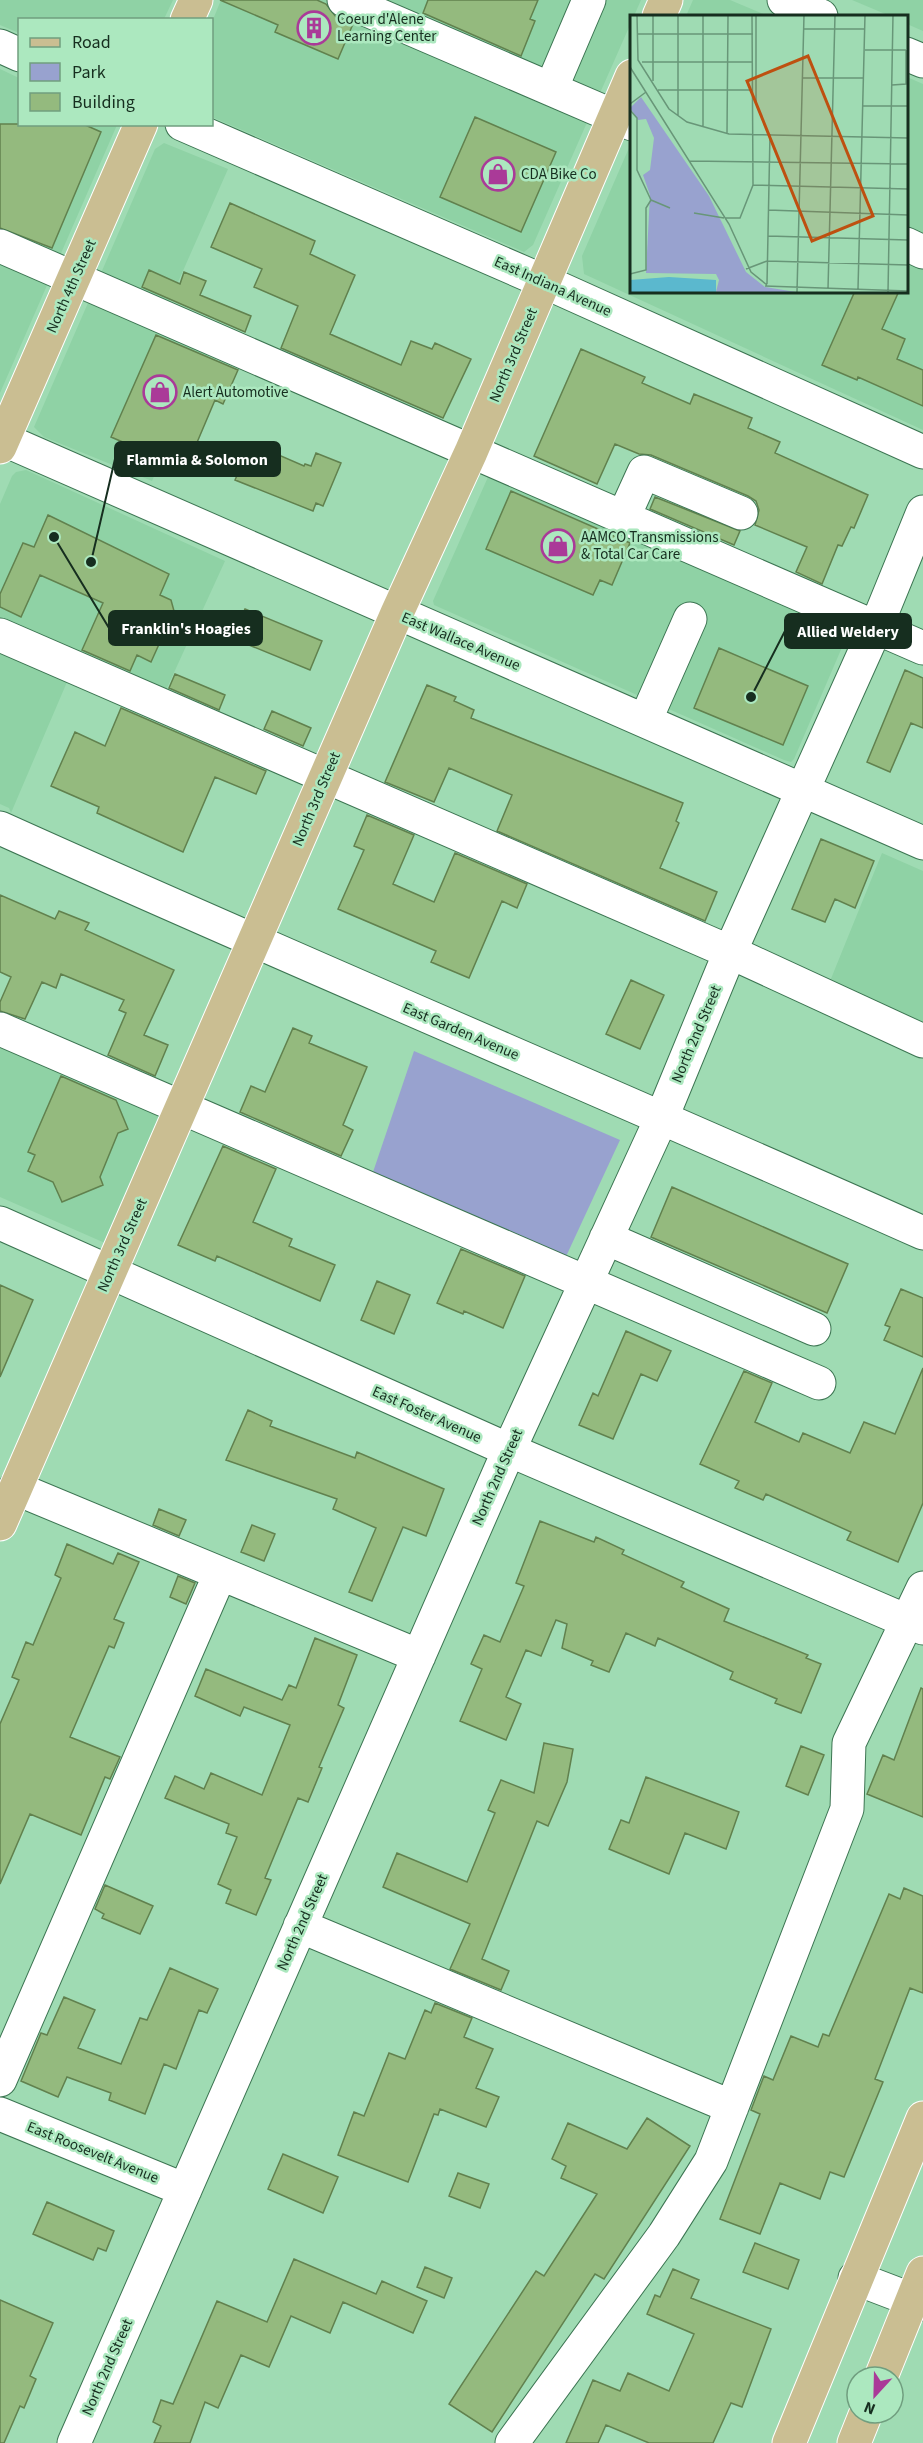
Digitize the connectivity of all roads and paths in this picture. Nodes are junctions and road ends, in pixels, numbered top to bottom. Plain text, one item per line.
1 (196, 0) edge
2 (344, 0) edge
3 (590, 0) edge
4 (666, 0) edge
5 (784, 0) edge
6 (659, 15) edge
7 (819, 15) edge
8 (188, 18) edge
9 (0, 46) edge
10 (18, 54) edge
11 (908, 55) edge
12 (923, 61) edge
13 (630, 86) edge
14 (551, 89) junction
15 (623, 120) edge
16 (140, 126) edge
17 (187, 126) edge
18 (908, 245) edge
19 (0, 246) edge
20 (923, 252) edge
21 (74, 280) junction
22 (544, 282) junction
23 (1, 442) edge
24 (471, 452) junction
25 (923, 452) edge
26 (741, 513) dead end
27 (923, 513) edge
28 (623, 518) junction
29 (397, 613) junction
30 (690, 619) dead end
31 (876, 627) junction
32 (0, 635) edge
33 (923, 648) edge
34 (645, 721) junction
35 (326, 777) junction
36 (804, 791) junction
37 (0, 828) edge
38 (923, 843) edge
39 (255, 941) junction
40 (730, 951) junction
41 (0, 1029) edge
42 (923, 1041) edge
43 (182, 1108) junction
44 (662, 1116) junction
45 (0, 1223) edge
46 (923, 1233) edge
47 (606, 1238) junction
48 (110, 1272) junction
49 (586, 1282) junction
50 (814, 1329) dead end
51 (819, 1383) dead end
52 (509, 1450) junction
53 (15, 1488) junction
54 (0, 1524) edge
55 (220, 1574) junction
56 (923, 1588) edge
57 (916, 1625) edge
58 (419, 1656) junction
59 (300, 1926) junction
60 (0, 2080) edge
61 (732, 2107) junction
62 (0, 2114) edge
63 (923, 2118) edge
64 (185, 2190) junction
65 (855, 2278) junction
66 (919, 2292) edge
67 (886, 2365) edge
68 (861, 2425) edge
69 (74, 2443) edge
70 (512, 2443) edge
71 (789, 2443) edge
72 (854, 2443) edge

1 - 8 main road
2 - 14 street
3 - 14 street
4 - 6 main road
5 - 7 street
9 - 10 street
11 - 12 street
13 - 15 main road, North 3rd Street
14 - 15 street
15 - 22 main road, North 3rd Street
16 - 21 main road, North 4th Street
17 - 22 street, East Indiana Avenue
18 - 20 street
19 - 21 street
21 - 23 main road, North 4th Street
21 - 24 street
22 - 24 main road, North 3rd Street
22 - 25 street, East Indiana Avenue
23 - 29 street, East Wallace Avenue
24 - 28 street
24 - 29 main road, North 3rd Street
26 - 28 street
27 - 31 street, North 2nd Street
28 - 31 street
29 - 34 street, East Wallace Avenue
29 - 35 main road, North 3rd Street
30 - 34 street
31 - 33 street
31 - 36 street, North 2nd Street
32 - 35 street
34 - 36 street, East Wallace Avenue
35 - 39 main road, North 3rd Street
35 - 40 street
36 - 38 street, East Wallace Avenue
36 - 40 street, North 2nd Street
37 - 39 street, East Garden Avenue
39 - 43 main road, North 3rd Street
39 - 44 street, East Garden Avenue
40 - 42 street
40 - 44 street, North 2nd Street
41 - 43 street
43 - 48 main road, North 3rd Street
43 - 49 street
44 - 46 street, East Garden Avenue
44 - 47 street, North 2nd Street
45 - 48 street, East Foster Avenue
47 - 49 street, North 2nd Street
47 - 50 street
48 - 52 street, East Foster Avenue
48 - 53 main road, North 3rd Street
49 - 51 street
49 - 52 street, North 2nd Street
52 - 57 street, East Foster Avenue
52 - 58 street, North 2nd Street
53 - 54 main road, North 3rd Street
53 - 55 street
55 - 58 street
55 - 60 street
56 - 57 street
57 - 61 street
58 - 59 street, North 2nd Street
59 - 61 street
59 - 64 street, North 2nd Street
61 - 70 street
62 - 64 street, East Roosevelt Avenue
63 - 65 main road
64 - 69 street, North 2nd Street
65 - 66 street
65 - 71 main road
66 - 67 main road
68 - 72 main road

